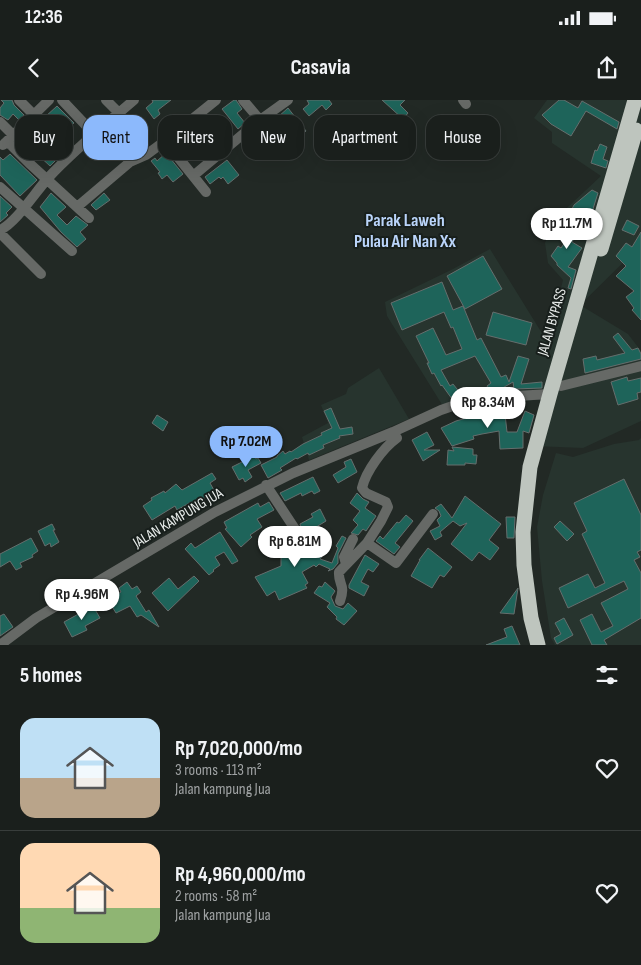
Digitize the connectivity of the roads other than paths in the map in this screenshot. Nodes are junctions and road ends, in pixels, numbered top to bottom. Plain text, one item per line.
1 (19, 100) edge
2 (50, 100) edge
3 (62, 100) edge
4 (106, 100) edge
5 (134, 100) edge
6 (216, 100) edge
7 (243, 100) edge
8 (288, 100) edge
9 (635, 100) edge
10 (118, 113) junction
11 (641, 114) edge
12 (34, 115) joint
13 (116, 115) edge
14 (197, 115) edge
15 (256, 115) edge
16 (267, 115) edge
17 (0, 122) edge
18 (83, 122) edge
19 (14, 135) joint
20 (242, 135) edge
21 (83, 144) edge
22 (3, 145) edge
23 (158, 146) edge
24 (73, 152) edge
25 (65, 160) edge
26 (180, 160) edge
27 (193, 176) junction
28 (46, 179) junction
29 (0, 188) edge
30 (206, 192) dead end
31 (611, 198) junction
32 (77, 207) junction
33 (22, 208) junction
34 (89, 218) dead end
35 (1, 236) edge
36 (72, 251) dead end
37 (41, 274) dead end
38 (641, 366) edge
39 (556, 390) junction
40 (393, 432) junction
41 (266, 485) junction
42 (433, 514) dead end
43 (295, 539) dead end
44 (354, 539) dead end
45 (367, 544) junction
46 (346, 564) junction
47 (531, 585) junction
48 (340, 601) dead end
49 (2, 643) edge
50 (538, 645) edge
51 (548, 645) edge

1 - 12 street
2 - 12 street
3 - 18 street
4 - 10 street
5 - 10 street
6 - 14 street
7 - 15 street
8 - 16 street
9 - 31 highway, JALAN BYPASS
10 - 13 street
11 - 31 highway, JALAN BYPASS
17 - 19 street
19 - 22 street
20 - 27 street
21 - 24 street
22 - 28 street
23 - 32 street
25 - 28 street
26 - 27 street
27 - 30 street
28 - 32 street
28 - 33 street
29 - 33 street
31 - 39 highway, JALAN BYPASS
32 - 34 street
33 - 35 street
33 - 36 street
35 - 37 street
38 - 39 street, JALAN KAMPUNG JUA
39 - 40 street, JALAN KAMPUNG JUA
39 - 47 highway, JALAN BYPASS
40 - 41 street, JALAN KAMPUNG JUA
40 - 45 street
41 - 43 street
41 - 49 street, JALAN KAMPUNG JUA
42 - 45 street
44 - 46 street
45 - 46 street
46 - 48 street
47 - 50 highway, JALAN BYPASS
47 - 51 highway, JALAN BYPASS

